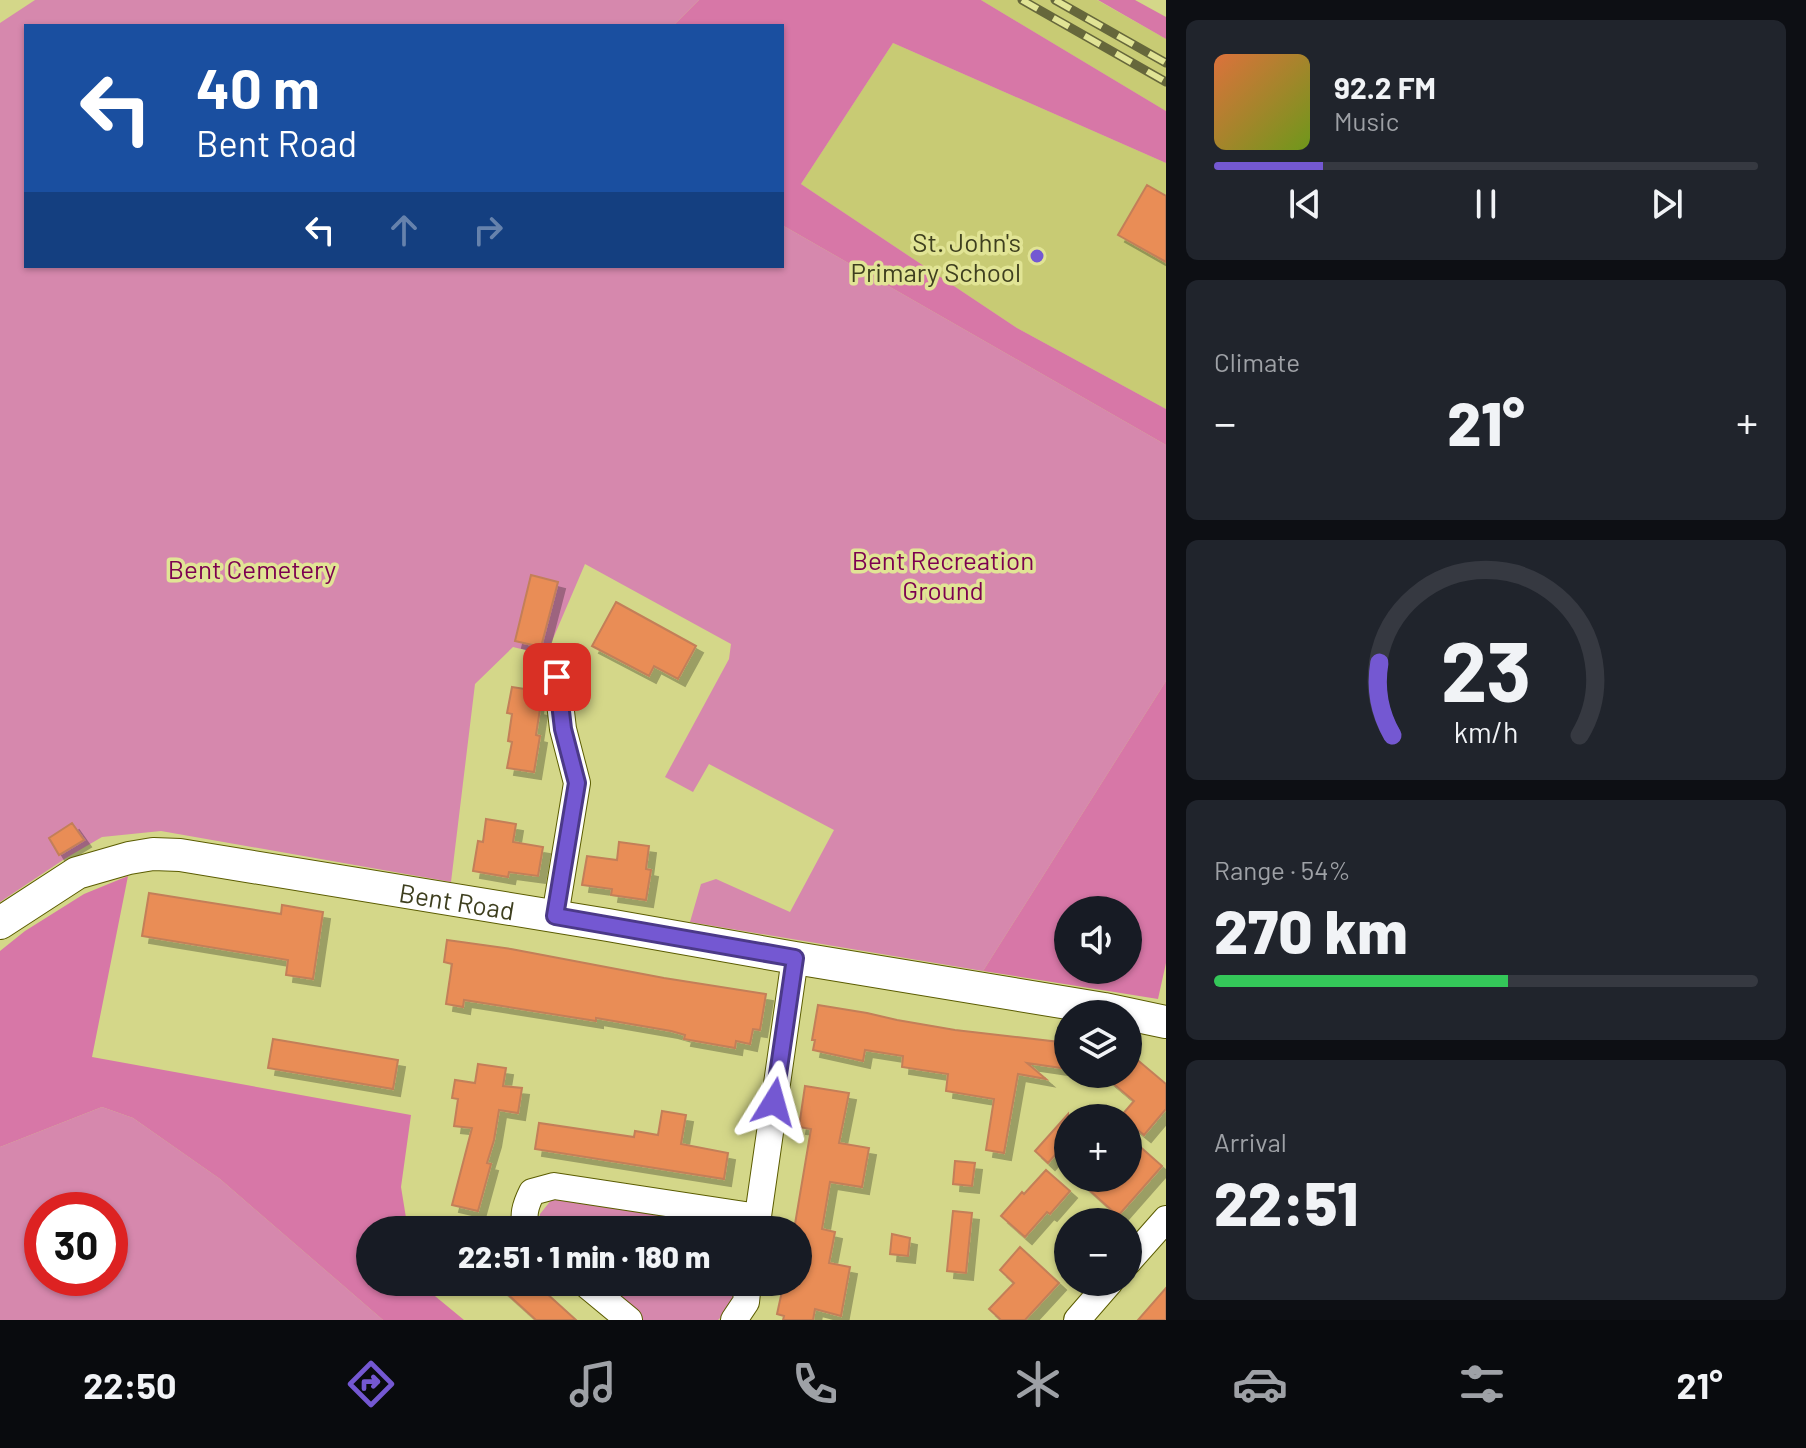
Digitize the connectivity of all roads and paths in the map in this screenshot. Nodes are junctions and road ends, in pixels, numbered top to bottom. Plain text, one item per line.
1 (557, 677) dead end
2 (555, 916) junction
3 (0, 923) edge
4 (795, 958) junction
5 (1166, 1022) edge
6 (525, 1216) edge
7 (714, 1216) edge
8 (758, 1216) edge
9 (1166, 1219) edge
10 (1142, 1246) edge
11 (600, 1296) edge
12 (747, 1296) edge
13 (1098, 1296) edge
14 (629, 1320) edge
15 (734, 1320) edge
16 (1077, 1320) edge

1 - 2 street
2 - 3 street, Bent Road
2 - 4 street, Bent Road
4 - 5 street, Bent Road
4 - 8 street
6 - 7 street
9 - 10 street
11 - 14 street
12 - 15 street
13 - 16 street

